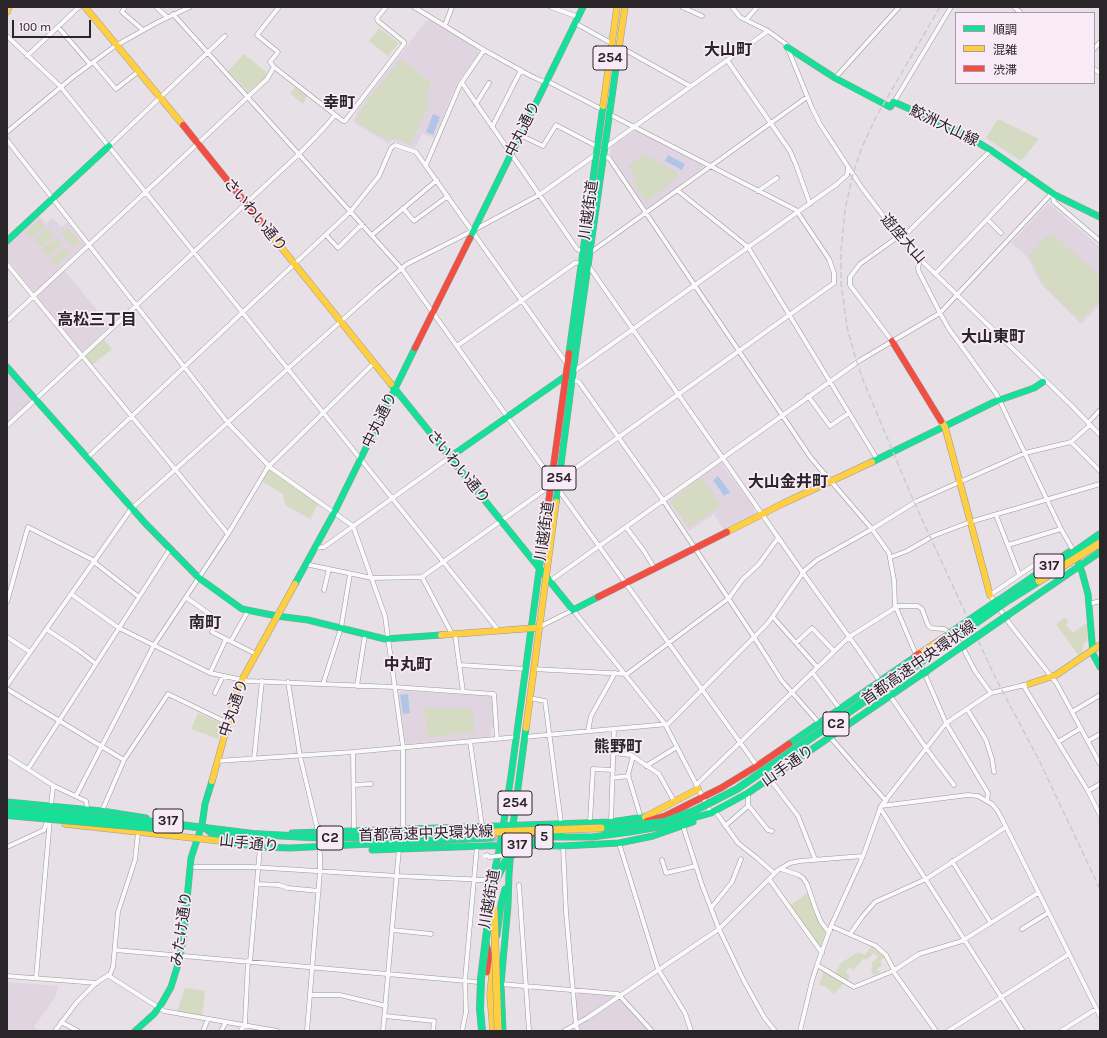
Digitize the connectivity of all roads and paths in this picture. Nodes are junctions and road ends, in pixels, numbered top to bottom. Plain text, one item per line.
1 (10, 7) edge
2 (79, 7) edge
3 (85, 7) edge
4 (125, 7) edge
5 (156, 7) edge
6 (190, 7) edge
7 (278, 7) edge
8 (386, 7) edge
9 (414, 7) edge
10 (452, 7) edge
11 (551, 7) edge
12 (583, 7) edge
13 (617, 7) edge
14 (625, 7) edge
15 (682, 7) edge
16 (732, 7) edge
17 (757, 7) edge
18 (899, 7) edge
19 (949, 7) edge
20 (7, 12) edge
21 (173, 14) junction
22 (702, 16) dead end
23 (167, 17) junction
24 (577, 20) junction
25 (746, 20) junction
26 (445, 26) junction
27 (58, 27) junction
28 (143, 30) junction
29 (768, 31) junction
30 (7, 36) edge
31 (226, 36) dead end
32 (612, 43) junction
33 (117, 45) junction
34 (619, 47) junction
35 (787, 47) junction
36 (484, 50) junction
37 (208, 53) junction
38 (27, 56) junction
39 (727, 60) junction
40 (92, 63) junction
41 (274, 67) junction
42 (521, 70) junction
43 (139, 71) junction
44 (835, 78) junction
45 (546, 82) junction
46 (462, 83) junction
47 (488, 83) dead end
48 (690, 86) junction
49 (60, 87) junction
50 (248, 97) junction
51 (807, 97) junction
52 (160, 98) junction
53 (894, 102) junction
54 (476, 104) junction
55 (602, 110) junction
56 (610, 114) junction
57 (335, 115) junction
58 (770, 123) junction
59 (635, 126) junction
60 (492, 127) junction
61 (7, 132) edge
62 (520, 135) junction
63 (7, 140) edge
64 (197, 144) junction
65 (109, 146) junction
66 (991, 150) junction
67 (600, 151) junction
68 (299, 154) junction
69 (511, 154) junction
70 (426, 165) junction
71 (711, 166) junction
72 (848, 167) junction
73 (1028, 176) junction
74 (777, 178) dead end
75 (436, 180) junction
76 (677, 190) junction
77 (758, 191) junction
78 (146, 192) junction
79 (1052, 193) junction
80 (448, 196) junction
81 (539, 196) junction
82 (53, 199) junction
83 (245, 203) junction
84 (810, 204) junction
85 (403, 208) junction
86 (350, 211) junction
87 (646, 212) junction
88 (797, 213) junction
89 (1100, 217) edge
90 (987, 219) junction
91 (362, 224) junction
92 (472, 231) junction
93 (1001, 233) dead end
94 (326, 235) junction
95 (372, 235) junction
96 (900, 238) junction
97 (7, 241) edge
98 (1100, 241) edge
99 (89, 245) junction
100 (748, 247) junction
101 (194, 251) junction
102 (586, 252) junction
103 (920, 259) junction
104 (7, 264) edge
105 (294, 264) junction
106 (585, 264) junction
107 (401, 268) junction
108 (935, 274) junction
109 (694, 286) junction
110 (34, 296) junction
111 (957, 296) junction
112 (522, 301) junction
113 (136, 306) junction
114 (433, 311) junction
115 (243, 312) junction
116 (940, 313) junction
117 (790, 315) junction
118 (7, 321) edge
119 (340, 322) junction
120 (633, 329) junction
121 (892, 341) junction
122 (457, 346) junction
123 (739, 351) junction
124 (82, 356) junction
125 (374, 363) junction
126 (568, 365) junction
127 (7, 367) edge
128 (184, 367) junction
129 (289, 368) junction
130 (571, 375) junction
131 (830, 381) junction
132 (1044, 381) junction
133 (395, 389) junction
134 (678, 395) junction
135 (808, 396) junction
136 (36, 399) junction
137 (999, 400) junction
138 (1100, 410) edge
139 (324, 412) junction
140 (849, 414) junction
141 (782, 415) junction
142 (131, 416) junction
143 (507, 416) junction
144 (228, 423) junction
145 (1089, 424) junction
146 (7, 426) edge
147 (945, 427) junction
148 (1100, 436) edge
149 (618, 437) junction
150 (1071, 442) junction
151 (1025, 453) junction
152 (450, 457) junction
153 (87, 458) junction
154 (361, 458) junction
155 (722, 458) junction
156 (877, 459) junction
157 (269, 466) junction
158 (1100, 469) edge
159 (175, 470) junction
160 (830, 481) junction
161 (959, 482) junction
162 (555, 483) junction
163 (1100, 484) edge
164 (393, 498) junction
165 (663, 500) junction
166 (1047, 500) junction
167 (131, 509) junction
168 (334, 513) junction
169 (762, 515) junction
170 (996, 515) junction
171 (502, 521) junction
172 (970, 522) junction
173 (353, 526) junction
174 (626, 527) junction
175 (872, 529) junction
176 (1061, 529) junction
177 (1100, 533) edge
178 (228, 534) junction
179 (778, 538) junction
180 (1100, 544) edge
181 (1008, 545) junction
182 (599, 546) junction
183 (315, 548) junction
184 (170, 549) junction
185 (696, 549) junction
186 (1073, 550) junction
187 (1100, 552) edge
188 (891, 557) junction
189 (94, 562) junction
190 (444, 562) junction
191 (305, 564) junction
192 (1080, 566) junction
193 (1046, 568) junction
194 (329, 569) junction
195 (540, 569) junction
196 (655, 569) junction
197 (803, 573) junction
198 (350, 574) junction
199 (1020, 574) junction
200 (422, 577) junction
201 (199, 578) junction
202 (372, 578) junction
203 (548, 579) junction
204 (626, 584) junction
205 (324, 590) dead end
206 (71, 594) junction
207 (990, 595) junction
208 (139, 597) junction
209 (186, 598) junction
210 (729, 598) junction
211 (7, 602) edge
212 (1100, 602) edge
213 (1008, 603) junction
214 (1089, 604) junction
215 (896, 607) junction
216 (573, 610) junction
217 (248, 611) junction
218 (277, 616) junction
219 (773, 617) junction
220 (119, 628) junction
221 (340, 628) junction
222 (535, 628) junction
223 (46, 629) junction
224 (500, 631) junction
225 (454, 634) junction
226 (365, 635) junction
227 (849, 636) junction
228 (7, 637) edge
229 (754, 637) junction
230 (226, 639) junction
231 (387, 639) junction
232 (231, 641) junction
233 (668, 643) junction
234 (796, 643) junction
235 (1100, 645) edge
236 (154, 646) junction
237 (1092, 650) junction
238 (834, 651) junction
239 (30, 652) junction
240 (256, 654) junction
241 (95, 664) junction
242 (459, 665) junction
243 (818, 667) junction
244 (1100, 667) edge
245 (530, 669) junction
246 (812, 672) junction
247 (210, 673) junction
248 (615, 674) junction
249 (624, 674) junction
250 (926, 675) junction
251 (223, 676) junction
252 (1052, 677) junction
253 (242, 680) junction
254 (262, 681) junction
255 (288, 682) junction
256 (880, 682) junction
257 (321, 684) junction
258 (7, 685) edge
259 (1026, 685) junction
260 (357, 686) junction
261 (394, 688) junction
262 (7, 689) edge
263 (702, 690) junction
264 (463, 692) junction
265 (792, 692) junction
266 (215, 693) dead end
267 (991, 693) junction
268 (1100, 694) edge
269 (890, 696) junction
270 (529, 698) junction
271 (840, 709) junction
272 (967, 709) junction
273 (1072, 712) junction
274 (59, 720) junction
275 (228, 723) junction
276 (819, 723) junction
277 (946, 723) junction
278 (665, 724) junction
279 (1081, 728) junction
280 (614, 729) junction
281 (588, 731) junction
282 (549, 734) junction
283 (1100, 734) edge
284 (524, 736) junction
285 (514, 737) junction
286 (830, 737) junction
287 (497, 739) junction
288 (470, 741) junction
289 (1088, 741) junction
290 (739, 742) junction
291 (1058, 742) junction
292 (102, 747) junction
293 (403, 747) junction
294 (677, 748) junction
295 (926, 748) junction
296 (353, 752) junction
297 (613, 753) junction
298 (7, 756) edge
299 (300, 756) junction
300 (633, 756) junction
301 (254, 759) junction
302 (124, 760) junction
303 (217, 761) junction
304 (1100, 764) edge
305 (646, 766) junction
306 (757, 766) junction
307 (28, 769) junction
308 (613, 770) junction
309 (994, 772) dead end
310 (629, 776) junction
311 (612, 778) junction
312 (769, 778) junction
313 (371, 784) dead end
314 (1100, 784) edge
315 (354, 785) junction
316 (954, 785) dead end
317 (54, 786) junction
318 (697, 787) junction
319 (1088, 791) junction
320 (748, 793) junction
321 (76, 796) junction
322 (702, 798) junction
323 (674, 801) junction
324 (886, 801) junction
325 (987, 801) junction
326 (8, 805) edge
327 (748, 806) junction
328 (51, 807) junction
329 (881, 807) junction
330 (85, 810) junction
331 (679, 810) junction
332 (102, 811) junction
333 (713, 812) junction
334 (1100, 815) edge
335 (8, 816) edge
336 (642, 818) junction
337 (49, 822) junction
338 (590, 822) junction
339 (611, 822) junction
340 (561, 823) junction
341 (202, 825) junction
342 (503, 825) junction
343 (512, 825) junction
344 (654, 825) junction
345 (482, 826) junction
346 (683, 826) junction
347 (726, 826) junction
348 (1006, 827) junction
349 (527, 828) dead end
350 (491, 829) tunnel mouth
351 (403, 830) junction
352 (354, 831) junction
353 (772, 831) dead end
354 (234, 832) junction
355 (138, 833) junction
356 (318, 834) junction
357 (491, 838) tunnel mouth
358 (521, 838) tunnel mouth
359 (196, 839) junction
360 (618, 843) junction
361 (512, 845) junction
362 (477, 846) junction
363 (500, 846) junction
364 (563, 846) junction
365 (7, 847) edge
366 (260, 847) junction
367 (319, 848) junction
368 (399, 849) junction
369 (518, 855) dead end
370 (485, 856) dead end
371 (863, 856) junction
372 (741, 859) dead end
373 (815, 859) junction
374 (662, 860) dead end
375 (952, 861) junction
376 (696, 866) junction
377 (195, 867) dead end
378 (258, 867) junction
379 (780, 868) junction
380 (320, 871) junction
381 (774, 873) junction
382 (509, 874) junction
383 (397, 876) junction
384 (474, 879) junction
385 (769, 879) junction
386 (926, 879) junction
387 (487, 880) dead end
388 (257, 884) junction
389 (519, 885) dead end
390 (319, 891) junction
391 (1038, 893) junction
392 (711, 908) junction
393 (1048, 913) junction
394 (991, 923) junction
395 (831, 926) junction
396 (719, 929) junction
397 (1022, 929) dead end
398 (392, 930) junction
399 (830, 931) junction
400 (430, 934) dead end
401 (850, 934) junction
402 (484, 936) junction
403 (965, 940) junction
404 (115, 950) junction
405 (822, 953) junction
406 (1069, 954) junction
407 (181, 955) junction
408 (249, 961) junction
409 (817, 965) junction
410 (312, 967) junction
411 (658, 969) junction
412 (894, 970) junction
413 (389, 974) junction
414 (7, 976) edge
415 (109, 976) junction
416 (36, 978) junction
417 (465, 980) junction
418 (478, 982) junction
419 (97, 983) junction
420 (501, 984) junction
421 (525, 986) junction
422 (572, 990) junction
423 (310, 994) junction
424 (620, 996) junction
425 (1001, 997) junction
426 (386, 1006) junction
427 (158, 1008) junction
428 (1096, 1009) junction
429 (385, 1016) junction
430 (1100, 1016) edge
431 (208, 1019) junction
432 (61, 1022) junction
433 (226, 1022) junction
434 (244, 1025) junction
435 (576, 1025) junction
436 (55, 1031) edge
437 (78, 1031) edge
438 (135, 1031) edge
439 (203, 1031) edge
440 (222, 1031) edge
441 (241, 1031) edge
442 (277, 1031) edge
443 (307, 1031) edge
444 (383, 1031) edge
445 (433, 1031) edge
446 (462, 1031) edge
447 (481, 1031) edge
448 (488, 1031) edge
449 (493, 1031) edge
450 (498, 1031) edge
451 (503, 1031) edge
452 (529, 1031) edge
453 (564, 1031) edge
454 (578, 1031) edge
455 (652, 1031) edge
456 (691, 1031) edge
457 (774, 1031) edge
458 (800, 1031) edge
459 (936, 1031) edge
460 (948, 1031) edge
461 (1023, 1031) edge
462 (1062, 1031) edge

1 - 20 main road
2 - 27 street
3 - 33 main road, さいわい通り
4 - 28 street
5 - 23 street
6 - 21 street
7 - 41 street
8 - 57 street
9 - 26 street
10 - 26 street
11 - 24 street
12 - 24 main road, 中丸通り
13 - 32 main road, 川越街道 / 254
14 - 34 main road, 川越街道 / 254
15 - 22 street
16 - 25 street
17 - 25 street
18 - 44 street
19 - 53 street
21 - 23 street
21 - 37 street
23 - 28 street
24 - 32 street
24 - 45 main road, 中丸通り
25 - 29 street
26 - 36 street
27 - 38 street
27 - 40 street
28 - 33 street
29 - 35 street
29 - 39 street
30 - 38 street
31 - 37 street
32 - 55 main road, 川越街道 / 254
33 - 40 street
33 - 43 main road, さいわい通り
34 - 48 street
34 - 56 main road, 川越街道 / 254
35 - 44 main road, 鮫洲大山線
35 - 51 street, 遊座大山
36 - 42 street
36 - 46 street
37 - 50 street
37 - 52 street
38 - 49 street
39 - 48 street
39 - 58 street
40 - 43 street
40 - 49 street
41 - 50 street
41 - 57 street
42 - 45 street
42 - 60 street
43 - 52 main road, さいわい通り
44 - 53 main road, 鮫洲大山線
45 - 55 street
45 - 62 main road, 中丸通り
46 - 54 street
46 - 70 street
47 - 54 street
48 - 59 street
49 - 61 street
49 - 65 street
50 - 64 street
50 - 68 street
51 - 58 street
51 - 72 street, 遊座大山
52 - 64 main road, さいわい通り
52 - 65 street
53 - 66 main road, 鮫洲大山線
54 - 60 street
55 - 56 street
55 - 67 main road, 川越街道 / 254
56 - 59 street
56 - 67 main road, 川越街道 / 254
57 - 68 street
58 - 71 street
58 - 84 street
59 - 67 street
59 - 71 street
60 - 69 street
62 - 67 street
62 - 69 main road, 中丸通り
63 - 82 street
64 - 78 street
64 - 83 main road, さいわい通り
65 - 78 street
65 - 82 main road
66 - 73 main road, 鮫洲大山線
66 - 96 street
67 - 81 street
67 - 87 street
67 - 102 main road, 川越街道 / 254
68 - 83 street
68 - 86 street
69 - 81 street
69 - 92 main road, 中丸通り
70 - 75 street
70 - 86 street
71 - 76 street
71 - 77 street
72 - 84 street
72 - 96 street, 遊座大山
73 - 79 main road, 鮫洲大山線
73 - 90 street
74 - 77 street
75 - 80 street
75 - 85 street
76 - 87 street
76 - 100 street
77 - 88 street
78 - 99 street
78 - 101 street
79 - 89 main road, 鮫洲大山線
79 - 98 street
79 - 111 street
80 - 85 street
80 - 92 street
81 - 92 street
81 - 102 street
82 - 97 main road
82 - 99 street
83 - 101 street
83 - 105 main road, さいわい通り
84 - 88 street
85 - 95 street
86 - 91 street
86 - 94 street
87 - 102 street
87 - 109 street
88 - 100 street
88 - 117 street
90 - 93 street
90 - 108 street
91 - 94 street
91 - 95 street
92 - 107 street
92 - 112 street
92 - 114 main road, 中丸通り
94 - 105 street
95 - 107 street
96 - 103 street, 遊座大山
96 - 121 street
99 - 110 street
99 - 113 street
100 - 109 street
100 - 117 street
101 - 113 street
101 - 115 street
102 - 106 main road, 川越街道 / 254
103 - 108 street, 遊座大山
103 - 116 street
104 - 110 street
105 - 115 street
105 - 119 main road, さいわい通り
106 - 112 street
106 - 120 street
106 - 126 main road, 川越街道 / 254
106 - 130 main road, 川越街道 / 254
107 - 114 street
107 - 119 street
108 - 111 street, 遊座大山
109 - 120 street
109 - 123 street
110 - 118 street
110 - 124 street
111 - 116 street
111 - 132 street, 遊座大山
112 - 122 street
112 - 126 street
113 - 124 street
113 - 128 street
114 - 122 street
114 - 133 main road, 中丸通り
115 - 128 street
115 - 129 street
116 - 121 street
116 - 137 street
117 - 123 street
117 - 131 street
119 - 125 main road, さいわい通り
119 - 129 street
120 - 130 street
120 - 134 street
121 - 131 street
121 - 147 main road
122 - 143 street
123 - 134 street
123 - 141 street
124 - 136 street
124 - 142 street
125 - 133 main road, さいわい通り
125 - 139 street
126 - 130 main road, 川越街道 / 254
127 - 136 main road
128 - 142 street
128 - 144 street
129 - 139 street
129 - 144 street
130 - 143 main road
130 - 149 street
130 - 162 main road, 川越街道 / 254
131 - 135 street
131 - 140 street
132 - 137 main road
132 - 145 street, 遊座大山
133 - 152 main road, さいわい通り
133 - 154 main road, 中丸通り
134 - 149 street
134 - 155 street
135 - 140 street
135 - 141 street
136 - 146 street
136 - 153 main road
137 - 147 main road
137 - 151 street
138 - 145 street
139 - 154 street
139 - 157 street
140 - 156 street
141 - 155 street
141 - 160 street
142 - 153 street
142 - 159 street
143 - 152 main road
143 - 162 street
144 - 157 street
144 - 159 street
145 - 148 street, 遊座大山
145 - 150 street
147 - 156 main road
147 - 161 main road
149 - 162 street
149 - 165 street
150 - 151 street
150 - 158 street
151 - 161 street
151 - 166 street
152 - 164 street
152 - 171 main road, さいわい通り
153 - 167 main road
154 - 164 street
154 - 168 main road, 中丸通り
155 - 165 street
155 - 169 street
156 - 160 main road
157 - 168 street
157 - 178 street
159 - 167 street
159 - 178 street
160 - 169 main road
160 - 175 street
161 - 172 main road
161 - 175 street
162 - 171 street
162 - 182 street
162 - 195 main road, 川越街道 / 254
162 - 203 main road, 川越街道 / 254
163 - 166 street
164 - 173 street
164 - 190 street
165 - 174 street
165 - 185 street
166 - 170 street
166 - 176 street
167 - 184 main road
167 - 189 street
168 - 173 street
168 - 183 main road, 中丸通り
169 - 179 street
169 - 185 main road
170 - 172 street
170 - 181 street
171 - 190 street
171 - 195 main road, さいわい通り
172 - 188 street
172 - 207 main road
173 - 183 street
173 - 202 street
174 - 182 street
174 - 196 street
175 - 188 street
175 - 197 street
176 - 181 street
176 - 186 street
177 - 186 main road, 山手通り / 317
177 - 213 main road, bridge
178 - 201 street
179 - 197 street
179 - 210 street
180 - 213 main road, 首都高速中央環状線 / C2, bridge
181 - 199 street
182 - 203 street
182 - 204 street
183 - 191 main road, 中丸通り
184 - 201 main road
184 - 208 street
185 - 196 main road
185 - 210 street
186 - 192 main road
186 - 193 main road, 山手通り / 317
187 - 192 main road, 山手通り / 317
188 - 215 street
189 - 206 street
189 - 208 street
189 - 211 street
190 - 200 street
190 - 224 street
191 - 194 street
191 - 218 main road, 中丸通り
192 - 214 main road
192 - 250 main road, 山手通り / 317, bridge
193 - 199 street
193 - 256 main road, 山手通り / 317, bridge
194 - 198 street
194 - 205 street
195 - 203 main road, さいわい通り
195 - 222 main road, 川越街道 / 254
196 - 204 main road
197 - 219 street
197 - 227 street
198 - 202 street
198 - 221 street
199 - 207 street
200 - 202 street
200 - 225 street
201 - 209 street
201 - 217 main road
202 - 231 street
203 - 216 main road, さいわい通り
203 - 222 main road, 川越街道 / 254
204 - 216 main road
204 - 233 street
206 - 220 street
206 - 223 street
207 - 252 street
208 - 220 street
209 - 230 street
209 - 236 street
210 - 229 street
210 - 233 street
212 - 214 street
213 - 344 main road, 首都高速中央環状線 / C2, bridge
214 - 237 main road
215 - 227 street
215 - 250 street
215 - 267 street
216 - 222 street
216 - 249 street
217 - 218 main road
217 - 232 street
218 - 221 main road
218 - 240 main road, 中丸通り
219 - 229 street
219 - 234 street
220 - 236 street
220 - 241 street
221 - 226 main road
221 - 257 street
222 - 224 main road
222 - 245 main road, 川越街道 / 254
223 - 239 street
223 - 241 street
224 - 225 main road
225 - 231 main road
225 - 242 street
226 - 231 main road
226 - 260 street
227 - 238 street
227 - 256 street
228 - 239 street
229 - 263 street
229 - 265 street
230 - 232 street
230 - 247 street
231 - 261 street
232 - 240 street
233 - 249 street
233 - 263 street
234 - 238 street
234 - 243 street
235 - 237 main road
236 - 247 street
236 - 292 street
237 - 244 main road
237 - 252 main road
238 - 243 street
239 - 258 street
240 - 253 main road, 中丸通り
241 - 274 street
242 - 245 street
242 - 264 street
243 - 246 street
245 - 248 street
245 - 270 main road, 川越街道 / 254
245 - 285 main road, 川越街道 / 254
246 - 265 street
246 - 271 street
247 - 251 street
248 - 249 street
248 - 281 street
249 - 278 street
250 - 269 main road, 山手通り / 317
250 - 277 street
251 - 253 street
251 - 266 street
252 - 259 main road
252 - 273 street
253 - 254 street
253 - 275 main road, 中丸通り
254 - 255 street
254 - 301 street
255 - 257 street
255 - 299 street
256 - 269 street
256 - 271 main road, 山手通り / 317
257 - 260 street
259 - 267 street
259 - 291 street
260 - 261 street
261 - 264 street
261 - 293 street
262 - 274 street
263 - 278 street
263 - 290 street
264 - 287 street
265 - 276 street
265 - 290 street
267 - 272 street
268 - 273 street
269 - 286 main road, 山手通り / 317
269 - 295 street
270 - 282 street
270 - 284 main road, 川越街道 / 254
271 - 276 main road, 山手通り / 317
272 - 277 street
272 - 309 street
273 - 279 street
274 - 292 street
274 - 307 street
275 - 302 street
275 - 303 main road, 中丸通り
276 - 306 main road, 山手通り / 317
277 - 295 street
277 - 325 street
278 - 280 street
278 - 294 street
279 - 289 street
279 - 291 street
280 - 281 street
280 - 297 street
281 - 282 street
282 - 284 street
282 - 340 street
283 - 289 street
284 - 343 main road, 川越街道 / 254
285 - 287 street
285 - 342 main road, 川越街道 / 254
286 - 312 main road, 山手通り / 317
286 - 324 street
287 - 288 street
288 - 293 street
288 - 345 street
289 - 304 street
290 - 306 street
290 - 318 street
291 - 319 street
292 - 302 street
292 - 321 street
293 - 296 street
293 - 351 street
294 - 305 street
294 - 318 street
295 - 316 street
295 - 324 street
296 - 299 street
296 - 315 street
297 - 300 street
297 - 308 street
298 - 307 street
299 - 301 street
299 - 356 street
300 - 305 street
300 - 310 street
301 - 303 street
302 - 332 street
303 - 341 main road, 中丸通り
305 - 323 street
306 - 322 main road, 山手通り / 317
307 - 317 street
308 - 311 street
308 - 338 street
310 - 311 street
310 - 336 street
311 - 339 street
312 - 320 main road, 山手通り / 317
312 - 373 street
313 - 315 street
314 - 319 street
315 - 352 street
317 - 321 street
317 - 328 street
318 - 322 street
318 - 323 main road
319 - 334 street
320 - 327 street
320 - 333 main road, 山手通り / 317
321 - 330 street
322 - 331 main road, 山手通り / 317
322 - 333 street
323 - 336 main road
324 - 329 street
325 - 329 street
325 - 348 street
326 - 328 main road, 山手通り / 317
326 - 354 main road, 首都高速中央環状線 / C2, bridge
327 - 347 street
327 - 353 street
328 - 330 main road, 山手通り / 317
328 - 337 street
328 - 354 main road, bridge
329 - 371 street
329 - 386 street
330 - 332 main road, 山手通り / 317
331 - 336 main road, 317
331 - 349 main road, 山手通り / 317
332 - 341 main road, 山手通り / 317
333 - 346 main road, 317
333 - 347 street
333 - 358 main road, 山手通り / 317
335 - 337 main road, 山手通り / 317
335 - 344 main road, 首都高速中央環状線 / C2, bridge
336 - 339 main road, 317
337 - 355 main road, 山手通り / 317
337 - 365 street
337 - 416 street
338 - 339 main road, 317
338 - 340 main road, 317
340 - 343 main road, 317
341 - 356 main road, 山手通り / 317
341 - 359 main road, 中丸通り
341 - 366 main road
342 - 343 main road, 317
342 - 345 main road, 317
342 - 363 main road, 川越街道 / 254
343 - 361 main road, 川越街道 / 254
344 - 354 main road, 首都高速中央環状線 / C2, bridge
344 - 447 main road, 5, bridge
344 - 450 main road, 5, bridge
345 - 351 main road, 317
346 - 360 main road, 317
346 - 376 street
347 - 381 street
348 - 375 street
348 - 391 street
350 - 356 main road, 317
351 - 352 main road, 317
352 - 356 main road, 317
355 - 359 main road, 山手通り / 317
355 - 404 street
356 - 367 street
357 - 367 main road, 山手通り / 317
359 - 366 main road, 山手通り / 317
359 - 407 main road, みたけ通り
360 - 364 main road, 317
360 - 411 street
361 - 363 main road, 317
361 - 364 main road, 317
361 - 382 main road, 川越街道 / 254
362 - 363 main road, 317
362 - 368 main road, 317
362 - 384 street
363 - 402 main road, 川越街道 / 254
364 - 422 street
366 - 367 main road, 山手通り / 317
366 - 378 street
367 - 368 main road, 317
367 - 380 street
368 - 383 street
369 - 370 street, bridge
371 - 373 street
371 - 395 street
372 - 392 street
373 - 379 street
374 - 376 street
375 - 386 street
375 - 394 street
376 - 392 street
377 - 378 street
378 - 380 street
378 - 388 street
379 - 381 street
379 - 399 street
380 - 383 street
380 - 390 street
381 - 385 street
382 - 420 main road, 川越街道 / 254
382 - 449 main road, bridge
383 - 384 street
383 - 398 street
384 - 387 street
384 - 417 street
385 - 396 street
385 - 405 street
386 - 401 street
386 - 403 street
388 - 390 street
388 - 408 street
389 - 421 street
390 - 410 street
391 - 393 street
391 - 394 street
392 - 396 street
393 - 397 street
393 - 406 street
394 - 403 street
395 - 399 street
395 - 401 street
396 - 411 street
396 - 457 street
398 - 400 street
398 - 413 street
399 - 405 street
401 - 412 street
402 - 418 main road, 川越街道 / 254
402 - 448 main road, bridge
403 - 412 street
403 - 425 street
404 - 407 street
404 - 415 street
405 - 409 street
406 - 425 street
406 - 428 street
407 - 408 street
407 - 427 main road, みたけ通り
408 - 410 street
408 - 434 street
409 - 412 street
409 - 458 street
410 - 413 street
410 - 423 street
411 - 424 street
411 - 456 street
412 - 459 street
413 - 417 street
413 - 426 street
414 - 416 street
415 - 419 street
415 - 427 street
416 - 419 street
417 - 418 street
417 - 446 street
418 - 447 main road, 川越街道 / 254
419 - 432 street
420 - 421 street
420 - 451 main road, 川越街道 / 254
421 - 422 street
421 - 452 street
422 - 424 street
422 - 435 street
423 - 426 street
423 - 443 street
424 - 435 street
424 - 455 street
425 - 460 street
425 - 461 street
426 - 429 street
427 - 431 street
427 - 438 main road, みたけ通り
428 - 430 street
428 - 462 street
429 - 444 street
429 - 445 street
431 - 433 street
431 - 439 street
432 - 436 street
432 - 437 street
433 - 434 street
433 - 440 street
434 - 441 street
434 - 442 street
435 - 453 street
435 - 454 street

